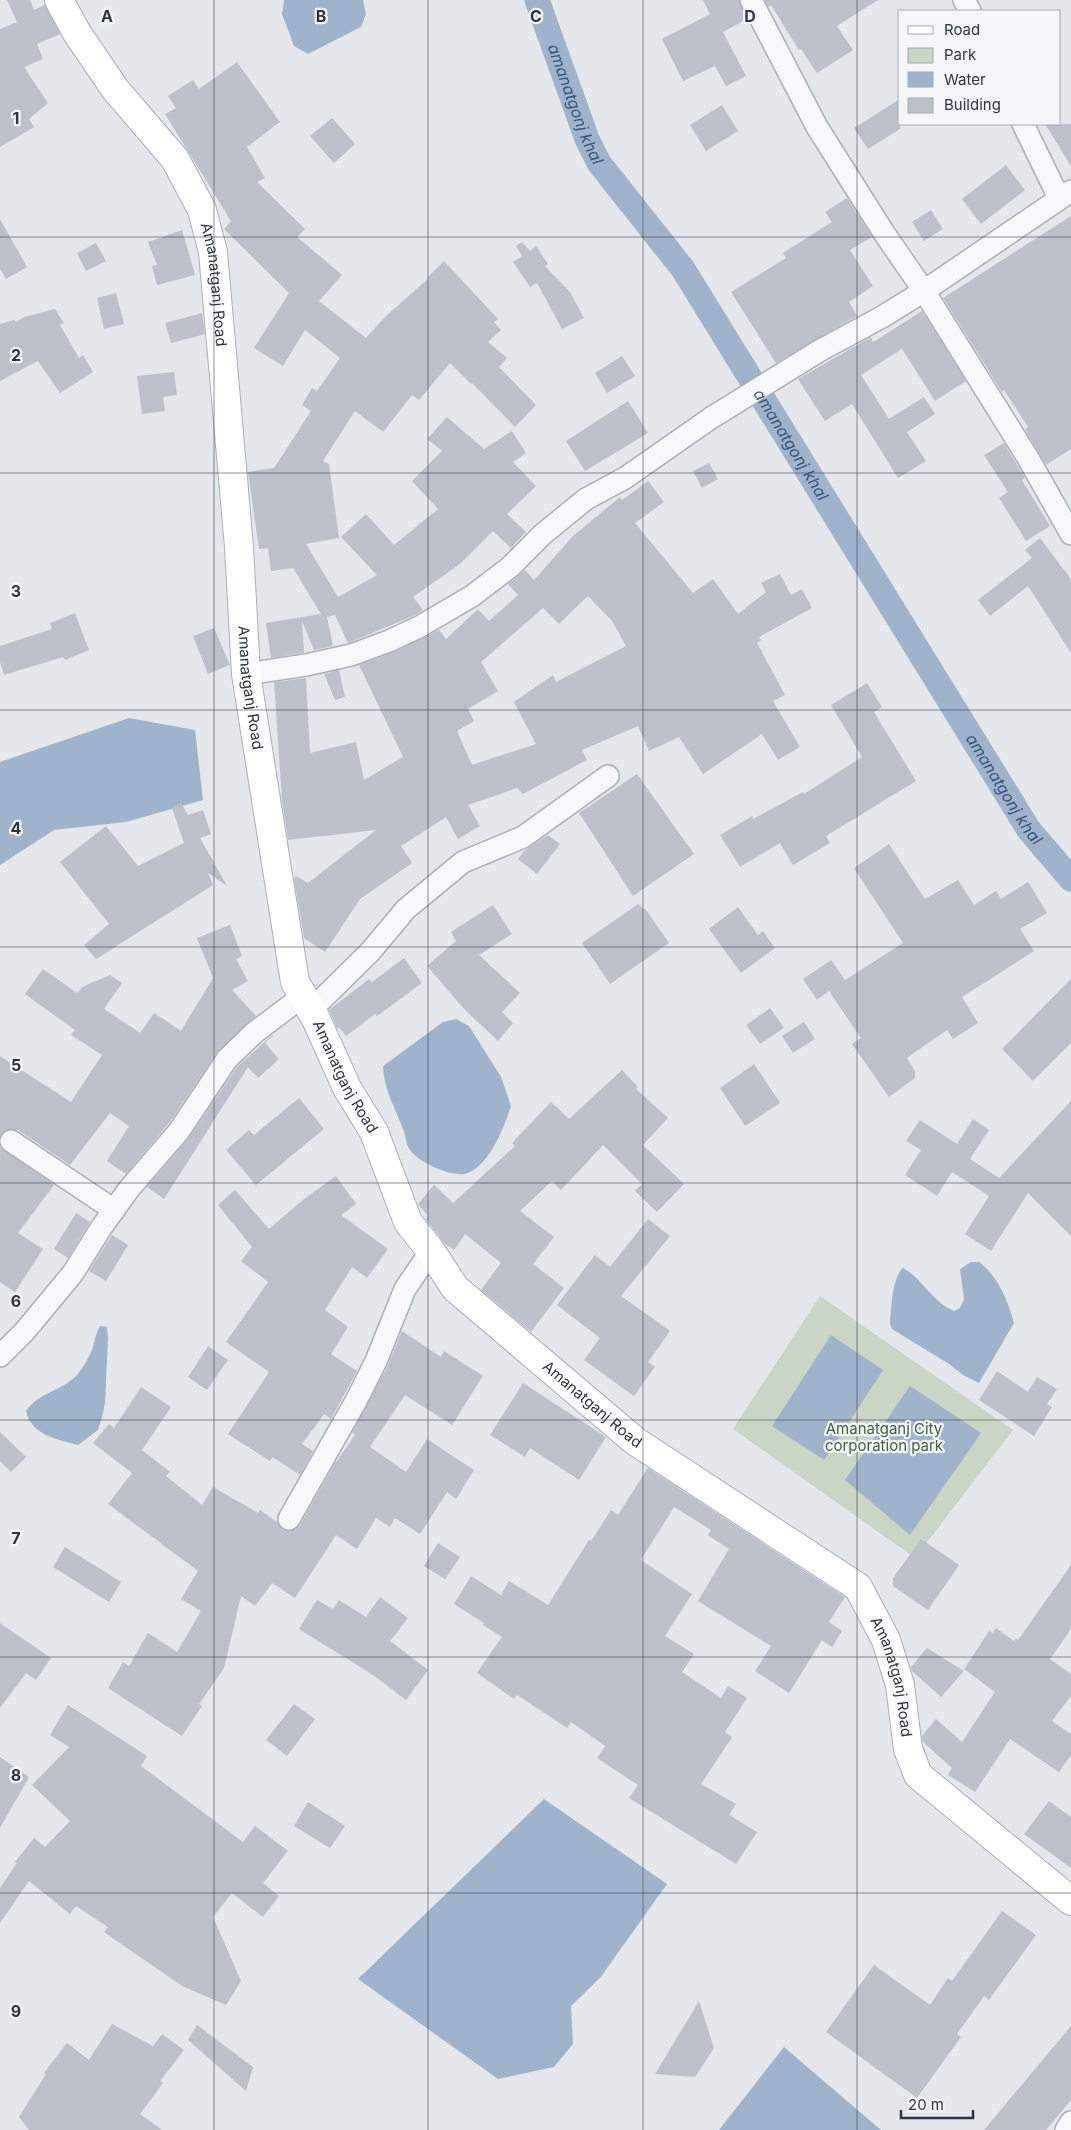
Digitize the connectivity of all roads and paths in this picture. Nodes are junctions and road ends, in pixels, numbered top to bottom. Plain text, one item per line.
1 (59, 0) edge
2 (751, 0) edge
3 (1024, 125) edge
4 (1065, 195) edge
5 (924, 291) junction
6 (1071, 534) edge
7 (246, 674) junction
8 (608, 776) dead end
9 (307, 1003) junction
10 (11, 1141) dead end
11 (114, 1210) junction
12 (431, 1251) junction
13 (0, 1356) edge
14 (288, 1519) dead end
15 (1071, 1901) edge
16 (1071, 2122) edge
17 (1066, 2130) edge

1 - 7 main road, Amanatganj Road
2 - 5 street
3 - 4 street
4 - 5 street
5 - 6 street
5 - 7 street
7 - 9 main road, Amanatganj Road
8 - 9 street
9 - 11 street
9 - 12 main road, Amanatganj Road
10 - 11 street
11 - 13 street
12 - 14 street
12 - 15 main road, Amanatganj Road
16 - 17 street

